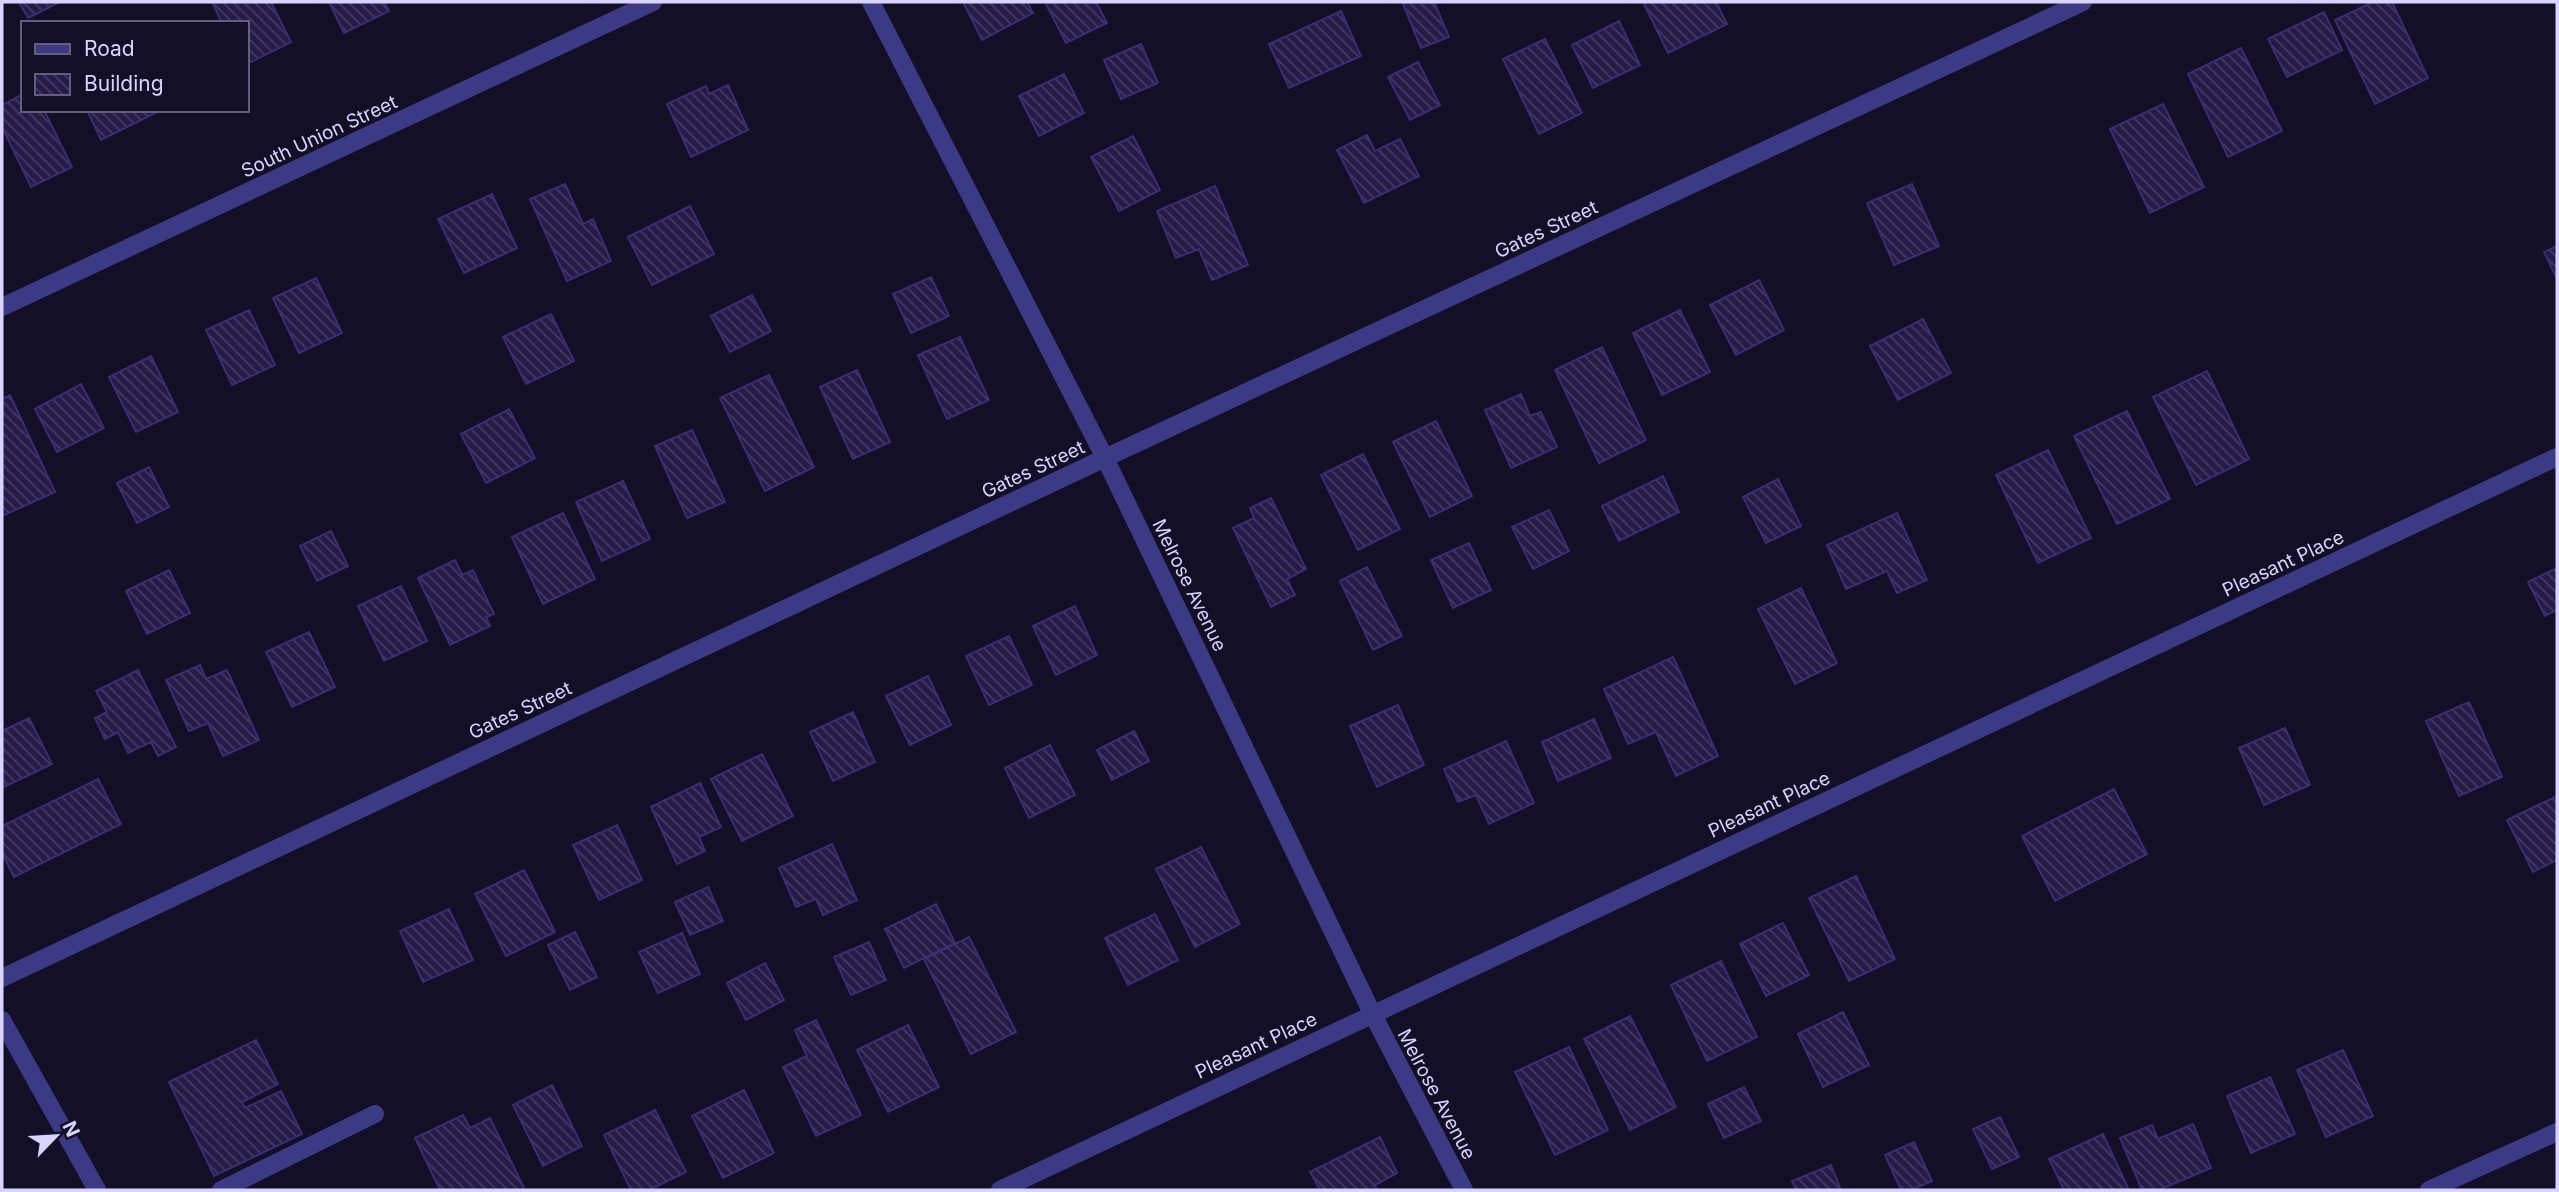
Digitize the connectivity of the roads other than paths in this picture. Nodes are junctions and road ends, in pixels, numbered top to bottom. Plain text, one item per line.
1 (653, 2) edge
2 (871, 2) edge
3 (2084, 2) edge
4 (2, 307) edge
5 (2557, 457) edge
6 (1105, 458) junction
7 (2, 978) edge
8 (1372, 1013) junction
9 (2, 1020) edge
10 (375, 1114) dead end
11 (2557, 1132) edge
12 (97, 1190) edge
13 (221, 1190) edge
14 (1000, 1190) edge
15 (1464, 1190) edge
16 (2429, 1190) edge

1 - 4 street, South Union Street
2 - 6 street, Melrose Avenue
3 - 6 street, Gates Street
5 - 8 street, Pleasant Place
6 - 7 street, Gates Street
6 - 8 street, Melrose Avenue
8 - 14 street, Pleasant Place
8 - 15 street, Melrose Avenue
9 - 12 street
10 - 13 street
11 - 16 street

